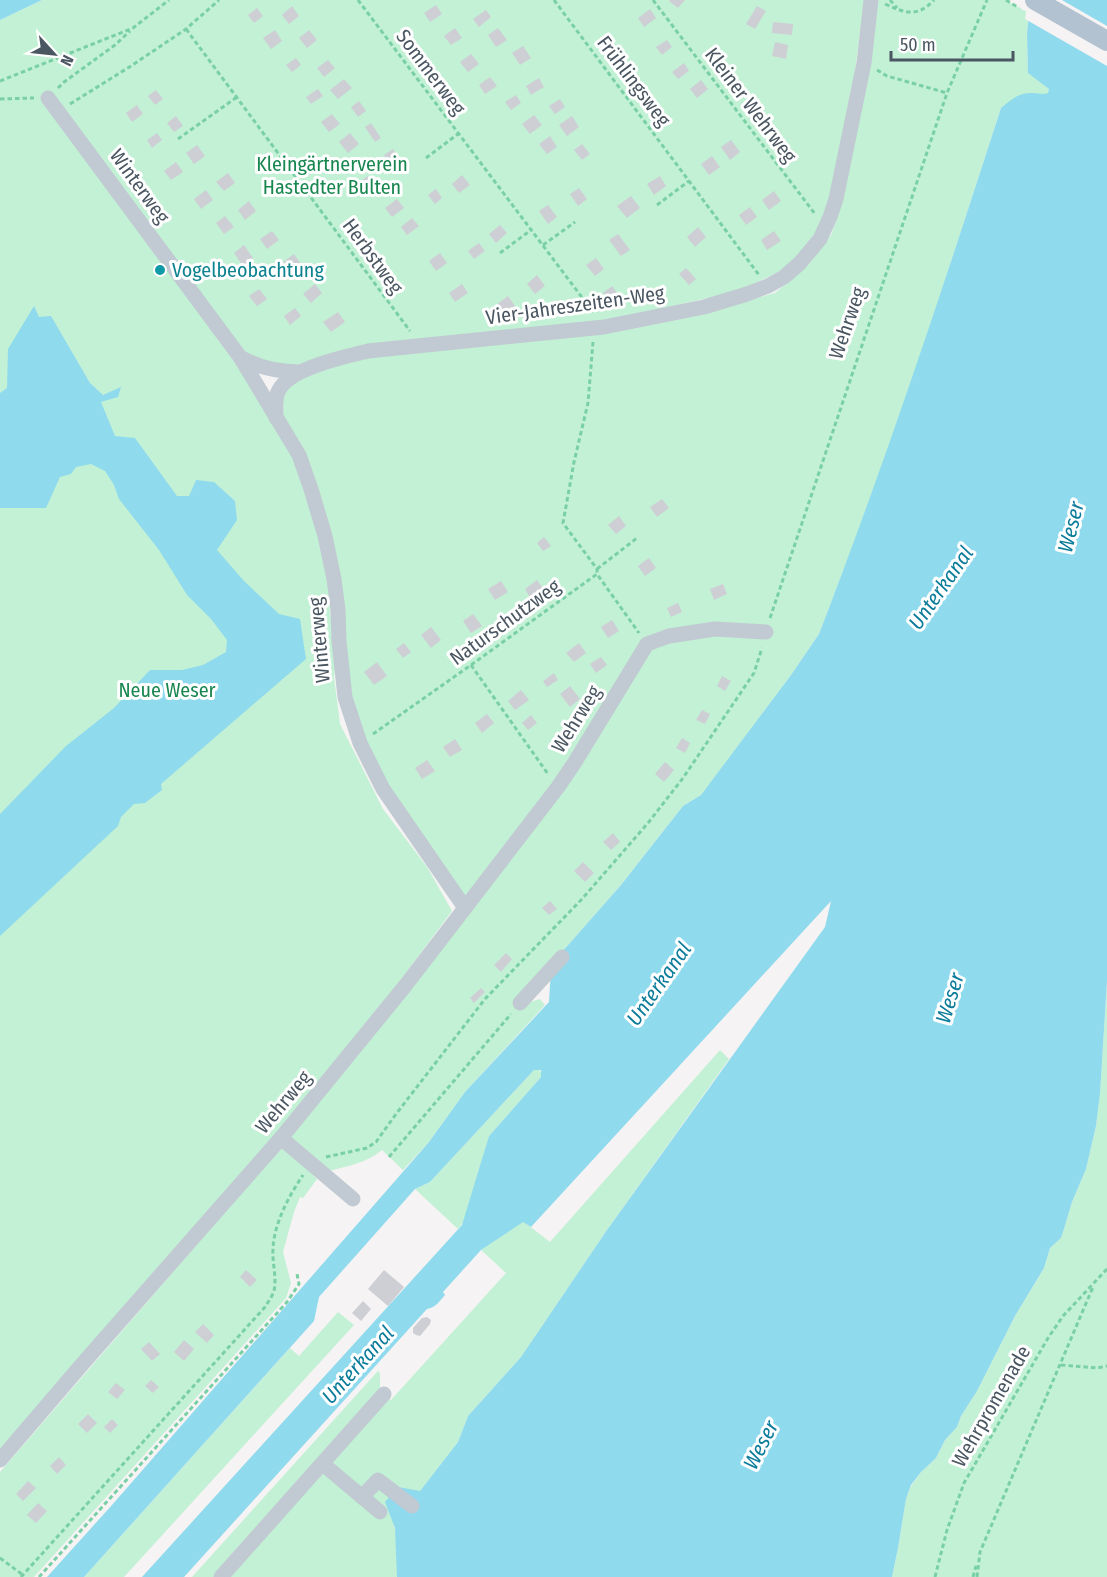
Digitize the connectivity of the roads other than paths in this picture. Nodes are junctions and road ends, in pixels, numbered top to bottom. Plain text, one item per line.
1 (1035, 0) edge
2 (877, 2) edge
3 (1107, 42) edge
4 (48, 98) road end
5 (240, 357) junction
6 (299, 372) junction
7 (276, 418) junction
8 (766, 632) road end
9 (465, 908) junction
10 (562, 957) dead end
11 (520, 1003) road end
12 (281, 1138) junction
13 (353, 1199) dead end
14 (384, 1394) dead end
15 (0, 1460) edge
16 (323, 1464) junction
17 (362, 1497) junction
18 (412, 1506) dead end
19 (380, 1512) dead end
20 (221, 1577) edge

1 - 3 main road
2 - 6 street, Vier-Jahreszeiten-Weg
4 - 5 street, Winterweg
5 - 6 street
5 - 7 street, Winterweg
6 - 7 street, Vier-Jahreszeiten-Weg
7 - 9 street, Winterweg
8 - 9 street, Wehrweg
9 - 12 street, Wehrweg
10 - 11 street
12 - 13 street
12 - 15 street, Wehrweg
14 - 16 street
16 - 17 street
16 - 20 street
17 - 18 street
17 - 19 street

